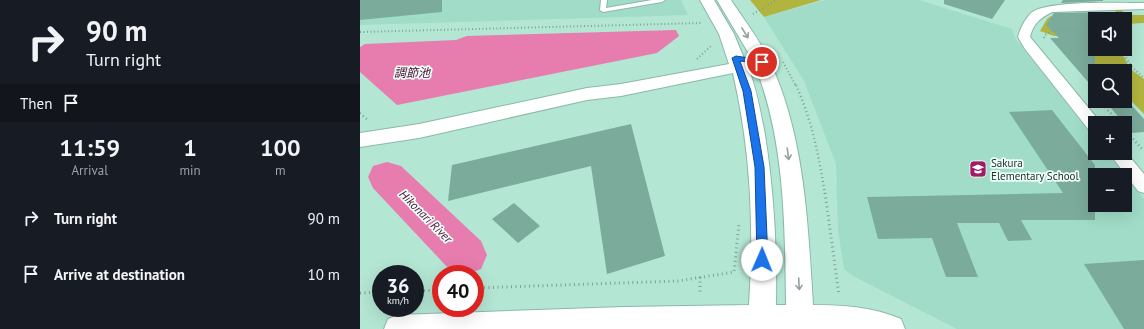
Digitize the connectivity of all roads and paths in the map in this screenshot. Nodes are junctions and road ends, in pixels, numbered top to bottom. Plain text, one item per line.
1 (604, 0) edge
2 (662, 0) edge
3 (707, 0) edge
4 (724, 0) edge
5 (776, 0) edge
6 (1144, 6) edge
7 (752, 14) dead end
8 (702, 23) dead end
9 (1078, 31) dead end
10 (360, 32) edge
11 (1044, 38) dead end
12 (1126, 56) edge
13 (762, 62) junction
14 (783, 62) dead end
15 (738, 63) junction
16 (1144, 78) edge
17 (1106, 108) edge
18 (1113, 116) edge
19 (1088, 117) edge
20 (1132, 138) edge
21 (360, 140) edge
22 (1142, 149) dead end
23 (1123, 160) edge
24 (1144, 186) edge
25 (739, 222) dead end
26 (835, 268) dead end
27 (700, 277) junction
28 (484, 288) edge
29 (372, 292) edge
30 (700, 292) dead end
31 (360, 293) edge
32 (801, 323) edge
33 (761, 324) edge
34 (495, 327) edge
35 (398, 329) edge
36 (891, 329) edge

1 - 2 lane
3 - 15 street
4 -> 13 street
5 - 7 path
6 - 19 street
8 - 10 path
9 - 11 path
12 - 16 path
13 - 15 street
13 -> 32 street
14 - 26 path
15 - 21 street
15 - 33 street
17 - 18 path
20 - 22 path
23 - 24 street
25 - 27 path
27 - 28 path
27 - 30 path
29 - 31 path
32 - 33 street
32 - 36 street
33 - 34 street
34 - 35 street

